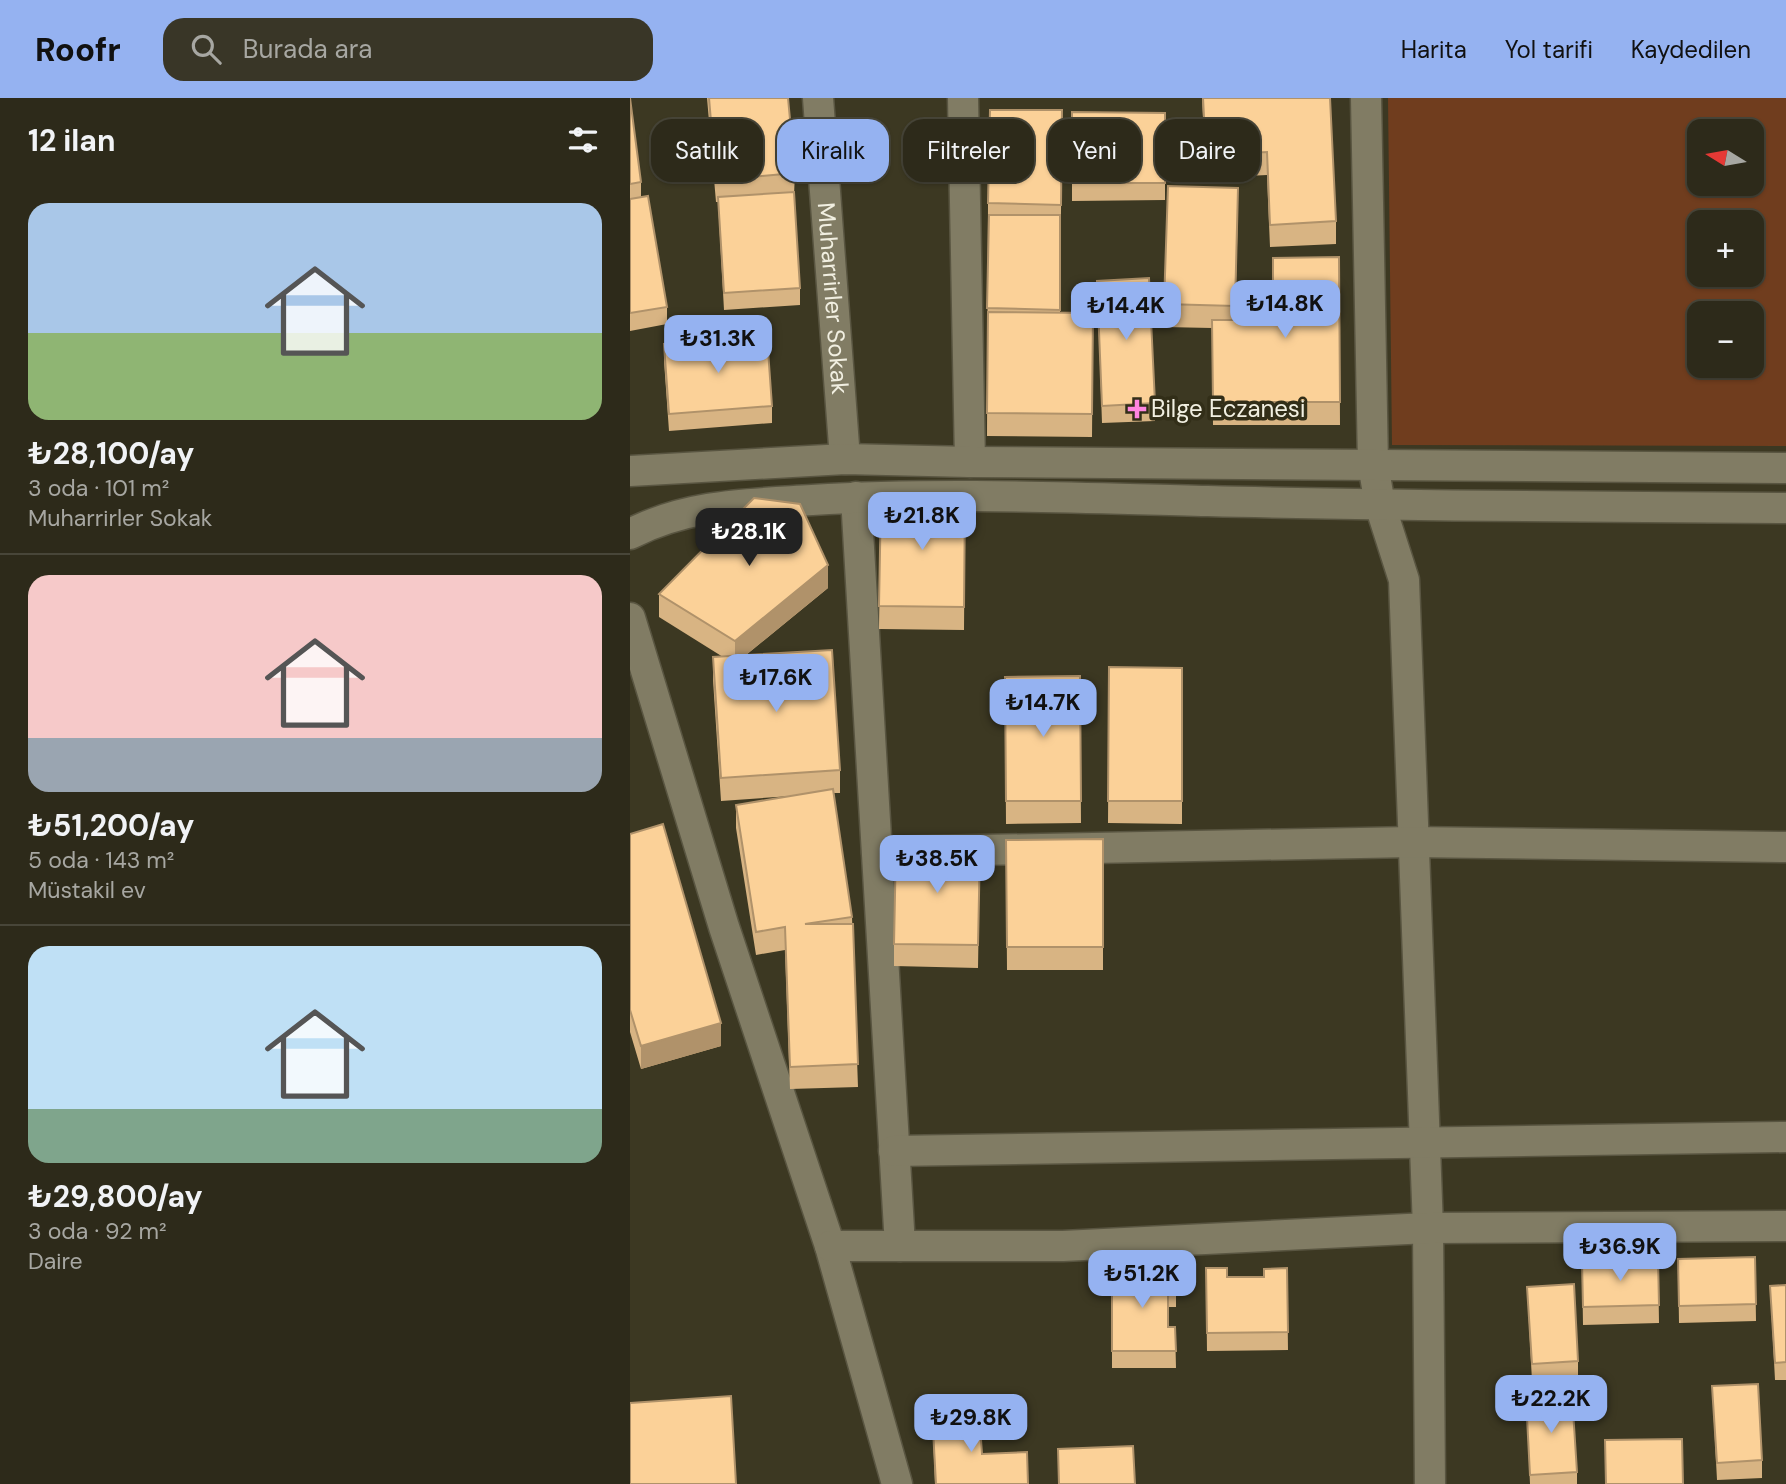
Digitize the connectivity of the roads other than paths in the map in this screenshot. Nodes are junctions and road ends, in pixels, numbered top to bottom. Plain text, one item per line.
1 (818, 98) edge
2 (962, 98) edge
3 (1366, 98) edge
4 (845, 459) junction
5 (970, 462) junction
6 (1373, 464) junction
7 (1786, 468) edge
8 (630, 471) edge
9 (856, 497) junction
10 (1380, 505) junction
11 (1786, 508) edge
12 (630, 534) edge
13 (630, 618) edge
14 (1412, 842) junction
15 (1786, 847) edge
16 (877, 852) junction
17 (1786, 1137) edge
18 (1424, 1143) junction
19 (894, 1151) junction
20 (1786, 1226) edge
21 (1427, 1228) junction
22 (830, 1246) junction
23 (900, 1246) junction
24 (897, 1484) edge
25 (1430, 1484) edge

1 - 4 street, Muharrirler Sokak
2 - 5 street
3 - 6 street
4 - 5 street
4 - 8 street
5 - 6 street
6 - 7 street
6 - 10 street
9 - 10 street
9 - 12 street
9 - 16 street
10 - 11 street
10 - 14 street
13 - 22 street
14 - 15 street
14 - 16 street
14 - 18 street
16 - 19 street
17 - 18 street
18 - 19 street
18 - 21 street
19 - 23 street
20 - 21 street
21 - 23 street
21 - 25 street
22 - 23 street
22 - 24 street

